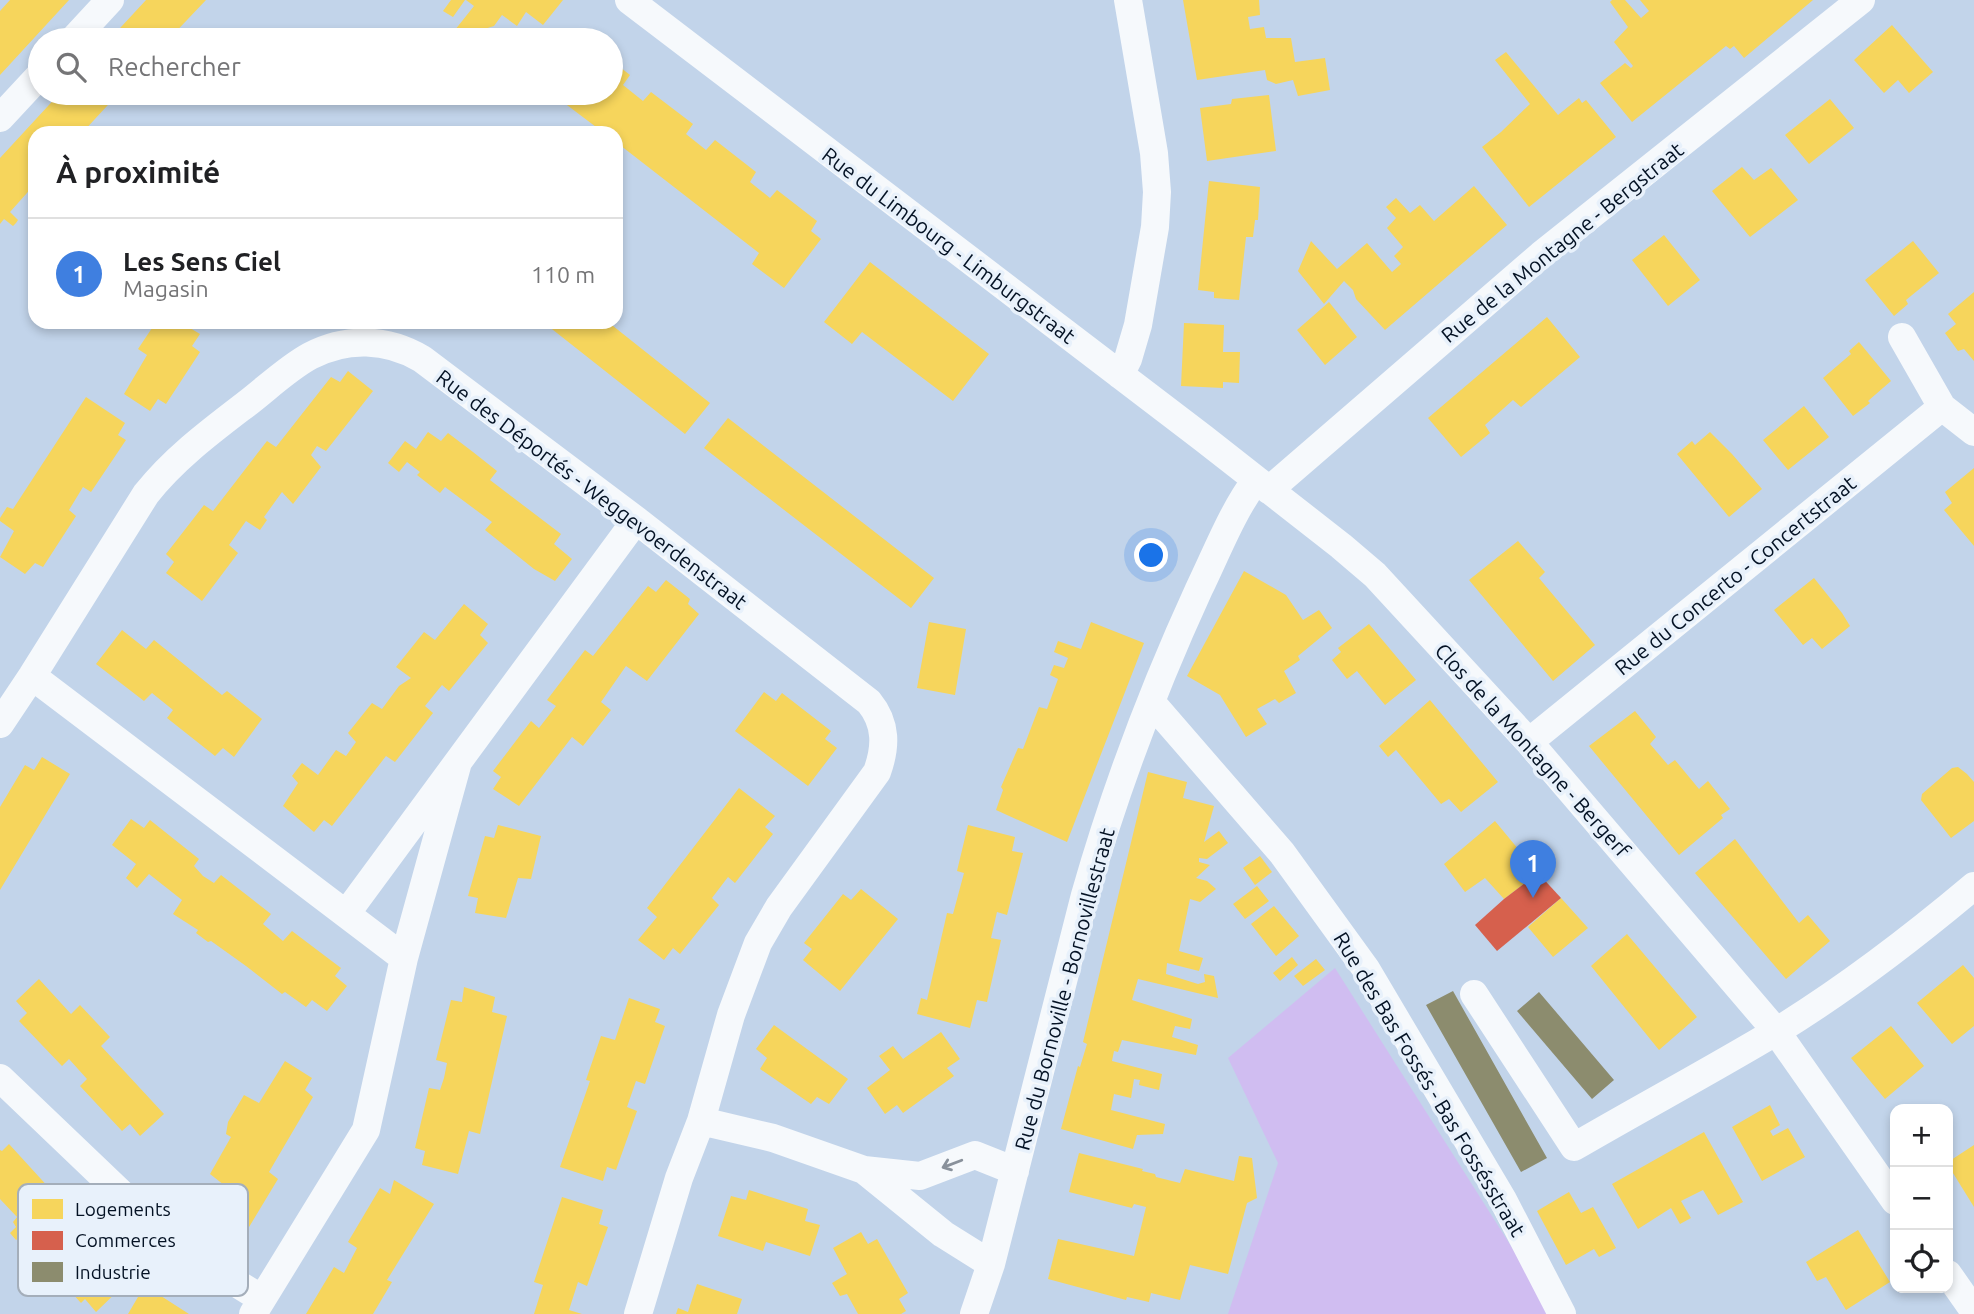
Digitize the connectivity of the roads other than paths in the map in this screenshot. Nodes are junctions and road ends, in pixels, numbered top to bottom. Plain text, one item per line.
1 (110, 0) edge
2 (628, 0) edge
3 (1128, 0) edge
4 (1861, 0) edge
5 (84, 28) edge
6 (28, 88) edge
7 (0, 118) edge
8 (1902, 337) dead end
9 (1120, 374) junction
10 (1941, 407) junction
11 (1974, 432) edge
12 (1263, 485) junction
13 (636, 520) junction
14 (32, 676) junction
15 (1151, 702) junction
16 (0, 724) edge
17 (1529, 743) junction
18 (458, 762) junction
19 (1974, 886) edge
20 (346, 914) junction
21 (404, 958) junction
22 (1474, 994) dead end
23 (1776, 1031) junction
24 (0, 1078) edge
25 (701, 1121) junction
26 (864, 1170) junction
27 (1015, 1171) junction
28 (111, 1184) edge
29 (1890, 1194) edge
30 (991, 1264) junction
31 (1953, 1281) edge
32 (258, 1306) edge
33 (1974, 1311) edge
34 (638, 1314) edge
35 (974, 1314) edge
36 (1562, 1314) edge

1 - 5 street
2 - 9 street, Rue du Limbourg - Limburgstraat
3 - 9 street
4 - 12 street, Rue de la Montagne - Bergstraat
6 - 7 street
8 - 10 street
9 - 12 street, Rue du Limbourg - Limburgstraat
10 - 11 street
10 - 17 street, Rue du Concerto - Concertstraat
12 - 15 street, Rue du Bornoville - Bornovillestraat
12 - 17 street, Clos de la Montagne - Bergerf
13 - 14 street, Rue des Déportés - Weggevoerdenstraat
13 - 18 street
13 - 25 street, Rue des Déportés - Weggevoerdenstraat
14 - 16 street, Rue des Déportés - Weggevoerdenstraat
14 - 20 street
15 - 27 street, Rue du Bornoville - Bornovillestraat
15 - 36 street, Rue des Bas Fossés - Bas Fossésstraat
17 - 23 street, Clos de la Montagne - Bergerf
18 - 20 street
18 - 21 street
19 - 23 street
20 - 21 street
21 - 32 street
22 - 23 street
23 - 29 street, Clos de la Montagne - Bergerf
24 - 28 street
25 - 26 street
25 - 34 street, Rue des Déportés - Weggevoerdenstraat
27 -> 26 street
26 - 30 street
27 - 30 street, Rue du Bornoville - Bornovillestraat
30 - 35 street, Rue du Bornoville - Bornovillestraat
31 - 33 street

